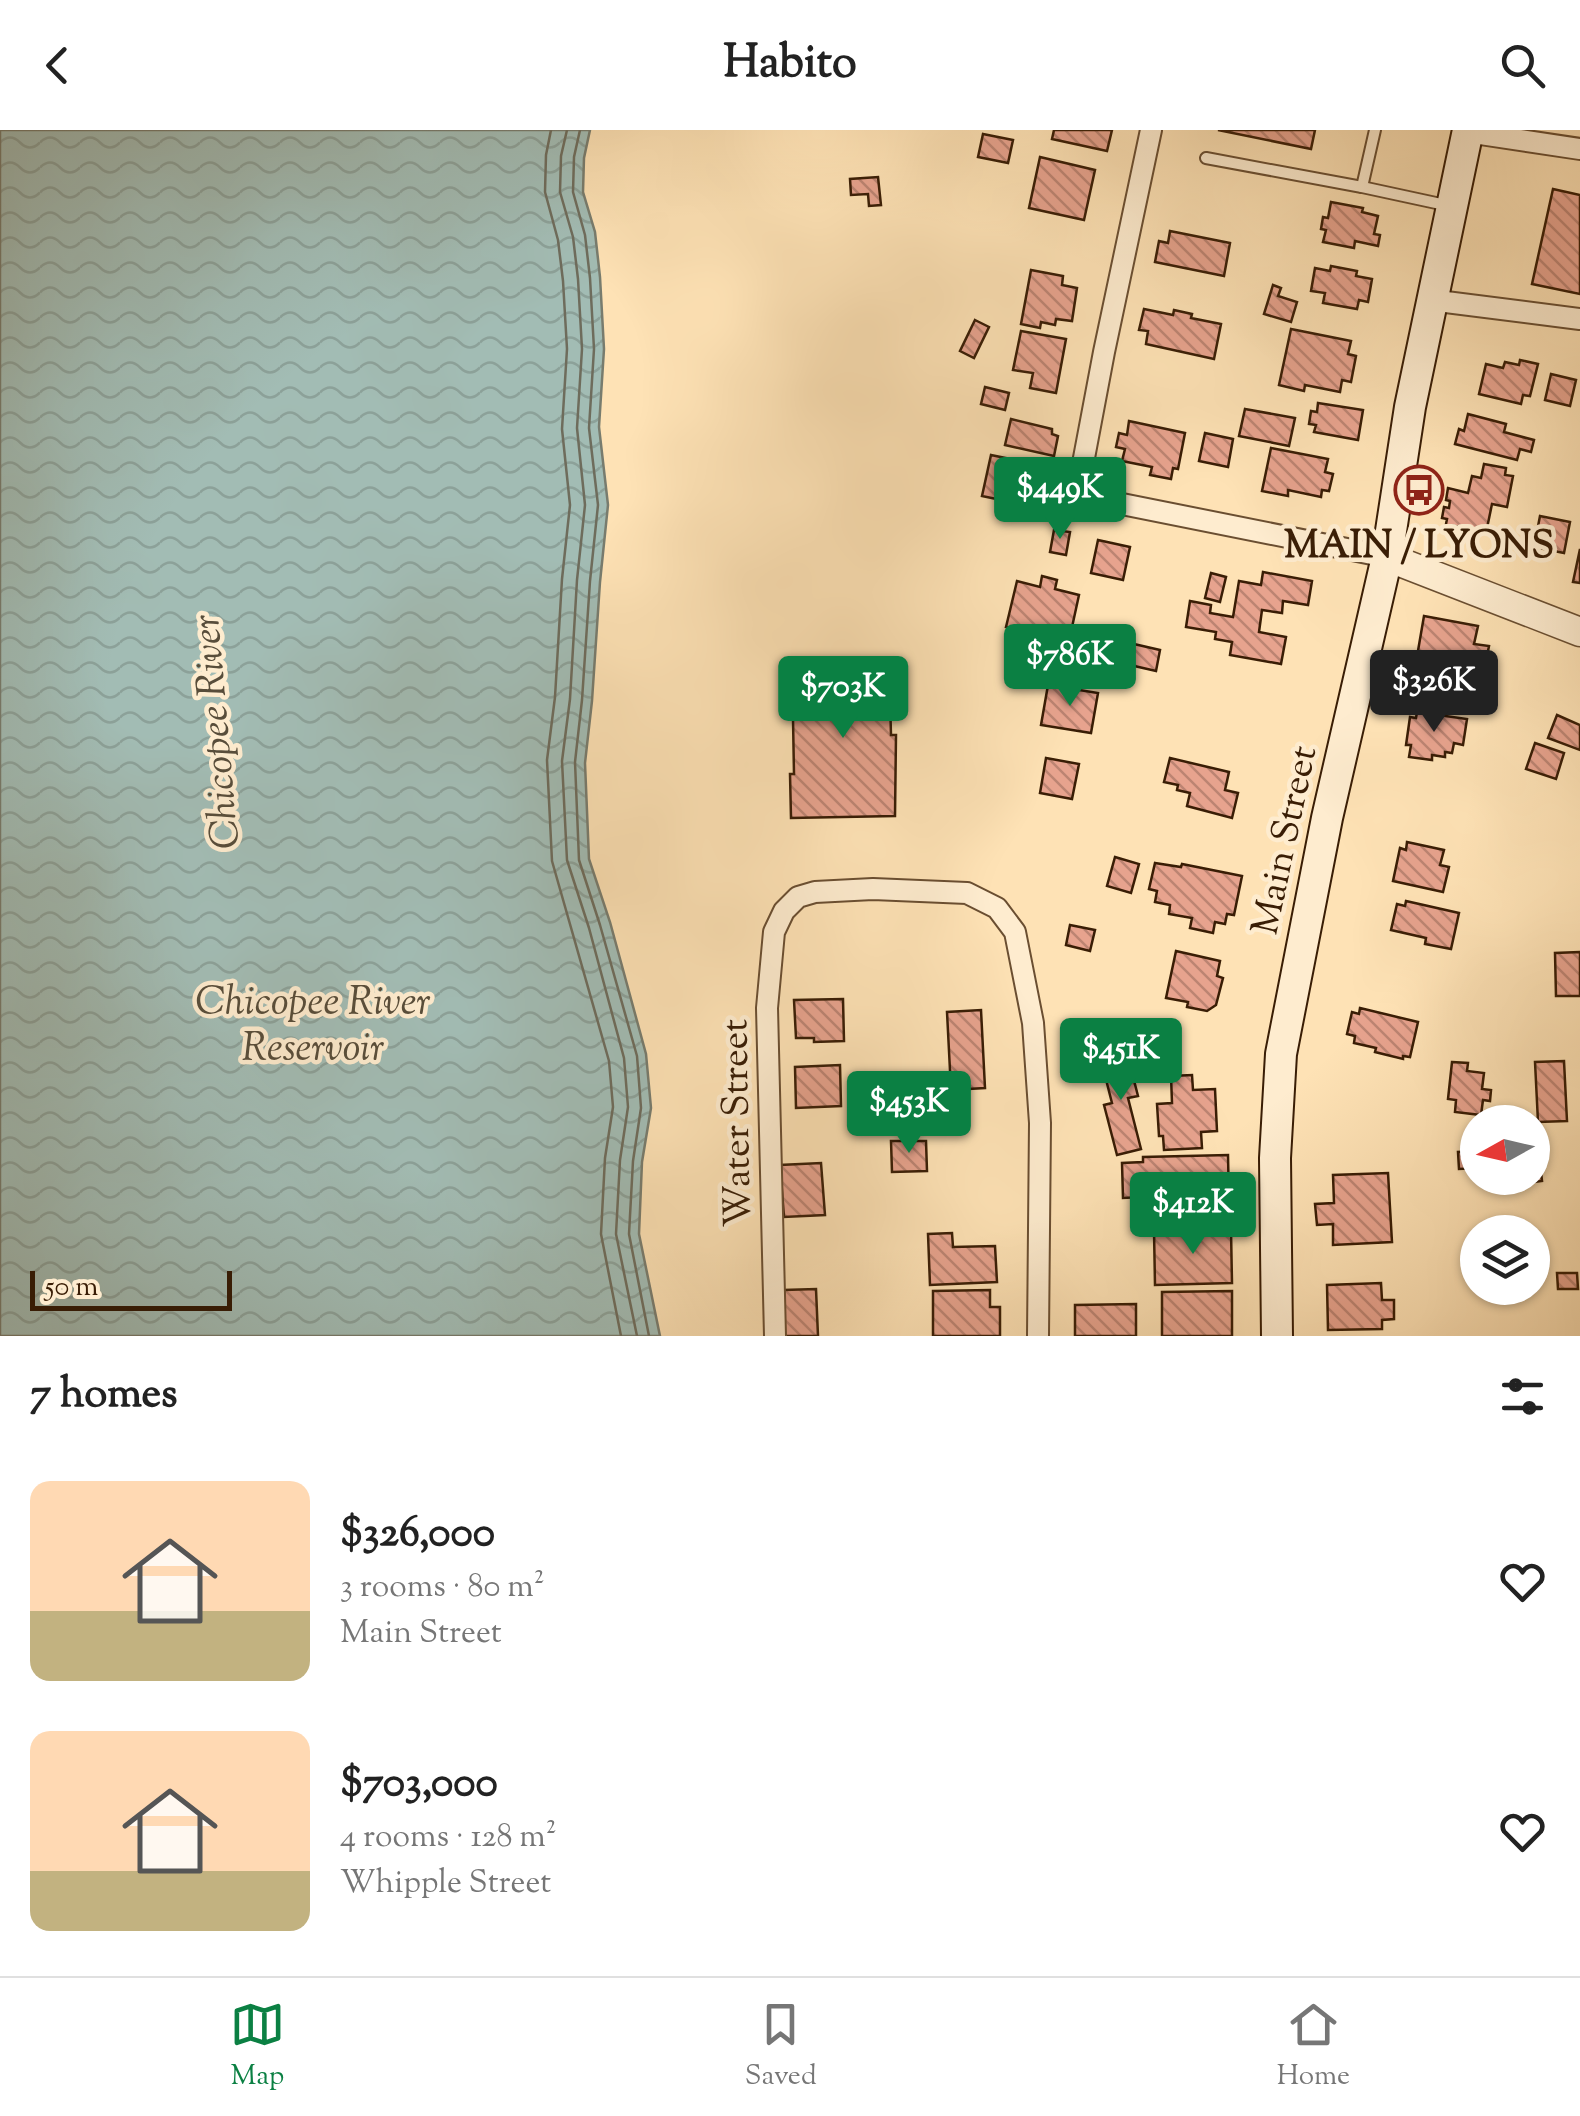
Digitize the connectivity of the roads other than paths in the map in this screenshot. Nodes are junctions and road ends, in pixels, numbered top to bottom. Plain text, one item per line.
1 (1151, 130) edge
2 (1374, 130) edge
3 (1468, 131) edge
4 (1580, 149) edge
5 (1206, 158) dead end
6 (1362, 187) junction
7 (1451, 206) junction
8 (1430, 300) junction
9 (1580, 319) edge
10 (1387, 557) junction
11 (1580, 632) edge
12 (775, 1336) edge
13 (1038, 1336) edge
14 (1276, 1336) edge

1 - 10 street
2 - 6 lane
3 - 4 street
3 - 7 main road, Main Street
5 - 6 lane
6 - 7 lane
7 - 8 main road, Main Street
8 - 9 street
8 - 10 main road, Main Street
10 - 11 street
10 - 14 main road, Main Street
12 - 13 street, Water Street

